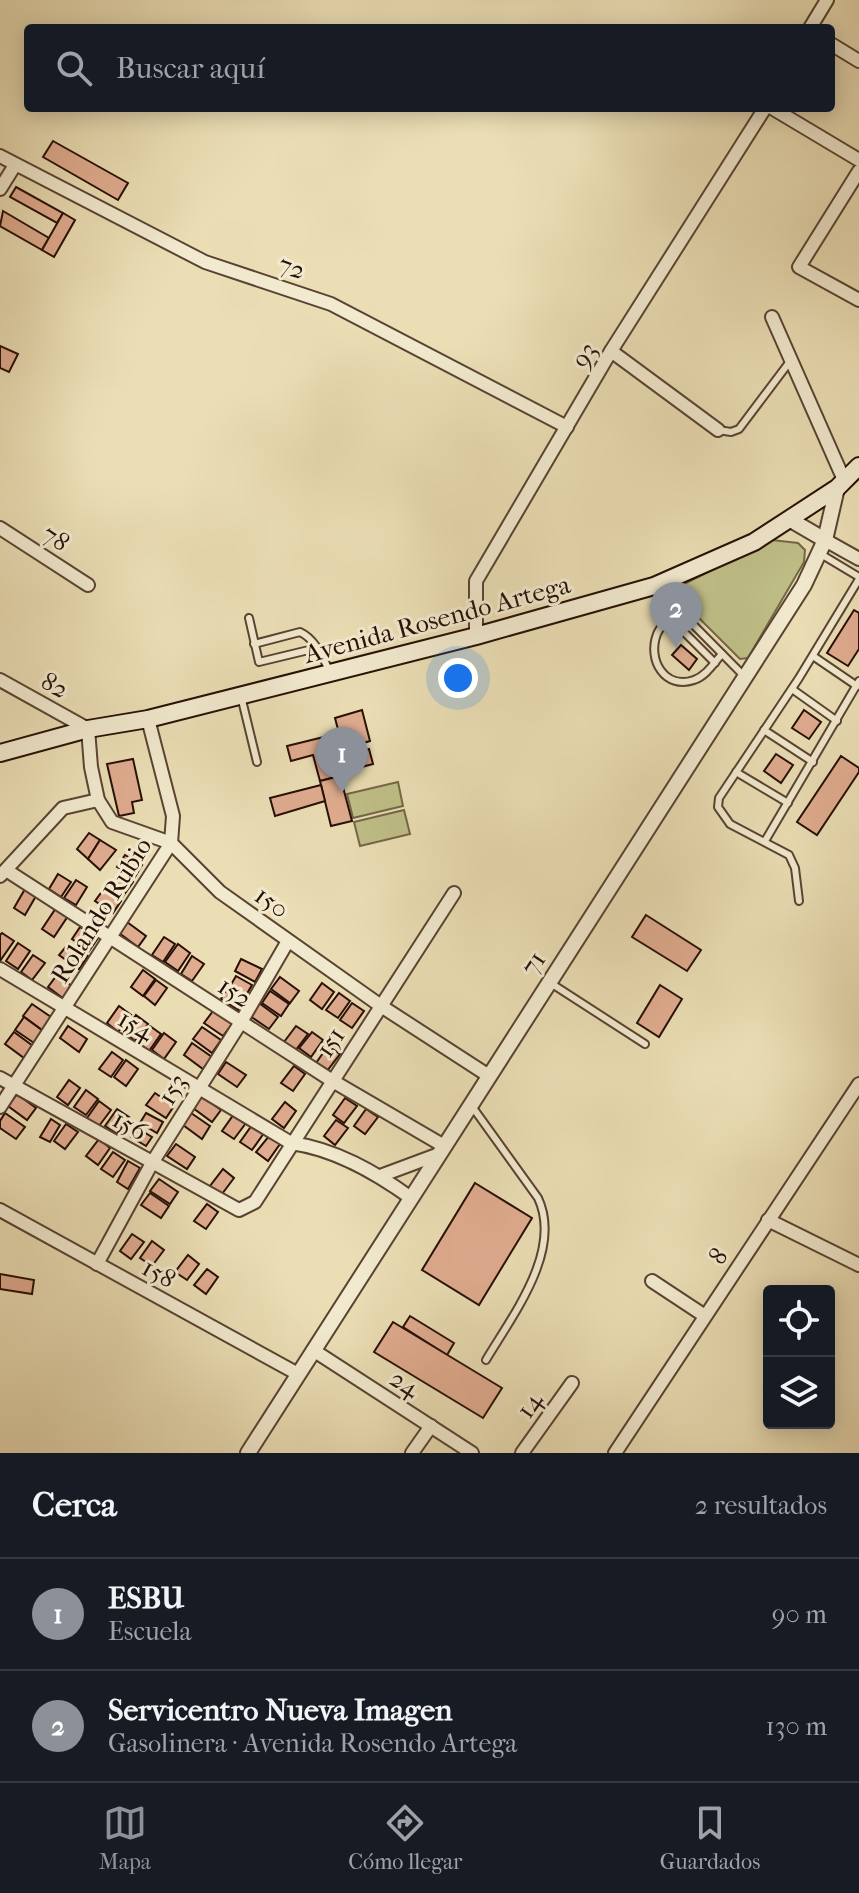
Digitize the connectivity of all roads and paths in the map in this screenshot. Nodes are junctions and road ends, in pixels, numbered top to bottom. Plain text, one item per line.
1 (827, 0) edge
2 (812, 24) edge
3 (835, 46) edge
4 (859, 61) edge
5 (762, 112) edge
6 (779, 112) edge
7 (0, 156) edge
8 (859, 160) edge
9 (15, 165) junction
10 (859, 171) edge
11 (0, 189) edge
12 (859, 300) edge
13 (772, 317) dead end
14 (611, 351) junction
15 (791, 360) junction
16 (567, 427) junction
17 (718, 430) joint
18 (859, 466) edge
19 (841, 484) junction
20 (789, 519) junction
21 (0, 528) edge
22 (822, 547) junction
23 (859, 559) edge
24 (859, 578) edge
25 (88, 585) dead end
26 (654, 586) junction
27 (676, 608) junction
28 (669, 617) junction
29 (249, 618) dead end
30 (476, 636) junction
31 (254, 644) junction
32 (317, 648) junction
33 (722, 654) junction
34 (813, 656) junction
35 (715, 663) junction
36 (331, 673) junction
37 (745, 677) junction
38 (0, 680) edge
39 (858, 683) edge
40 (792, 689) junction
41 (241, 696) junction
42 (148, 719) junction
43 (837, 721) junction
44 (88, 729) junction
45 (764, 730) junction
46 (0, 753) edge
47 (257, 762) dead end
48 (813, 762) junction
49 (736, 772) junction
50 (98, 800) junction
51 (788, 803) junction
52 (765, 841) junction
53 (171, 843) junction
54 (3, 873) edge
55 (454, 893) dead end
56 (799, 901) dead end
57 (111, 939) junction
58 (288, 941) junction
59 (0, 969) edge
60 (549, 982) junction
61 (381, 1006) junction
62 (65, 1009) junction
63 (241, 1022) junction
64 (645, 1044) dead end
65 (489, 1076) junction
66 (0, 1078) edge
67 (331, 1080) junction
68 (859, 1084) edge
69 (13, 1085) junction
70 (198, 1087) junction
71 (471, 1105) junction
72 (0, 1107) edge
73 (291, 1143) junction
74 (442, 1150) junction
75 (152, 1163) junction
76 (380, 1176) junction
77 (411, 1198) junction
78 (0, 1210) edge
79 (239, 1210) joint
80 (768, 1220) junction
81 (97, 1264) junction
82 (859, 1265) edge
83 (652, 1281) dead end
84 (705, 1316) junction
85 (313, 1350) junction
86 (486, 1360) dead end
87 (298, 1374) junction
88 (572, 1383) dead end
89 (431, 1426) junction
90 (248, 1453) edge
91 (412, 1453) edge
92 (472, 1453) edge
93 (522, 1453) edge
94 (615, 1453) edge

1 - 2 street
3 - 4 street
5 - 14 street, 93
6 - 8 street
7 - 9 street, 72
9 - 11 street
9 - 16 street, 72
10 - 12 street
13 - 15 street
14 - 16 street, 93
14 - 17 street
15 - 17 lane
15 - 19 street
16 - 30 street, 93
18 - 19 main road, Avenida Rosendo Artega
19 - 20 main road, Avenida Rosendo Artega
19 - 22 street, 71
20 - 22 street
20 - 26 main road, Avenida Rosendo Artega
21 - 25 street, 78
22 - 23 street
22 - 24 lane
22 - 37 street, 71
24 - 34 lane
26 - 27 lane
26 - 30 main road, Avenida Rosendo Artega
27 - 28 lane
27 - 33 lane
28 - 35 lane
28 - 35 lane
29 - 31 lane
30 - 36 main road, Avenida Rosendo Artega
31 - 32 lane
31 - 32 lane
32 - 36 lane
33 - 35 lane
33 - 37 lane
34 - 39 lane
34 - 40 lane
36 - 41 main road, Avenida Rosendo Artega
37 - 60 street, 71
38 - 44 street, 82
39 - 43 lane
40 - 43 lane
40 - 45 lane
41 - 42 main road, Avenida Rosendo Artega
41 - 47 lane
42 - 44 main road, Avenida Rosendo Artega
42 - 53 street, Rolando Rubio
43 - 48 lane
44 - 46 main road, Avenida Rosendo Artega
44 - 50 street
45 - 48 lane
45 - 49 lane
48 - 51 lane
49 - 51 lane
49 - 52 lane
50 - 53 street, 150
50 - 54 street
51 - 52 lane
52 - 56 lane
53 - 57 street, Rolando Rubio
53 - 58 street, 150
54 - 57 street, 152
55 - 61 street, 151
57 - 62 street, Rolando Rubio
57 - 63 street, 152
58 - 61 street, 150
58 - 63 street, 153
59 - 62 street, 154
60 - 64 lane
60 - 65 street, 71
61 - 65 street, 150
61 - 67 street, 151
62 - 69 street, Rolando Rubio
62 - 70 street, 154
63 - 67 street, 152
63 - 70 street, 153
65 - 71 street, 71
66 - 69 street, 156
67 - 73 street, 151
67 - 74 street, 152
68 - 80 street, 8
69 - 72 street, Rolando Rubio
69 - 75 street, 156
70 - 73 street, 154
70 - 75 street, 153
71 - 74 street, 71
71 - 86 lane
73 - 76 street, 154
73 - 79 street, 151
74 - 76 street
74 - 77 street, 71
75 - 79 street, 156
75 - 81 street, 153
76 - 77 street, 154
77 - 85 street, 71
78 - 81 street, 158
80 - 82 street
80 - 84 street, 8
81 - 87 street, 158
83 - 84 street
84 - 94 street, 8
85 - 87 street, 71
85 - 89 street, 24
87 - 90 street, 71
88 - 93 street, 14
89 - 91 street
89 - 92 street, 24

